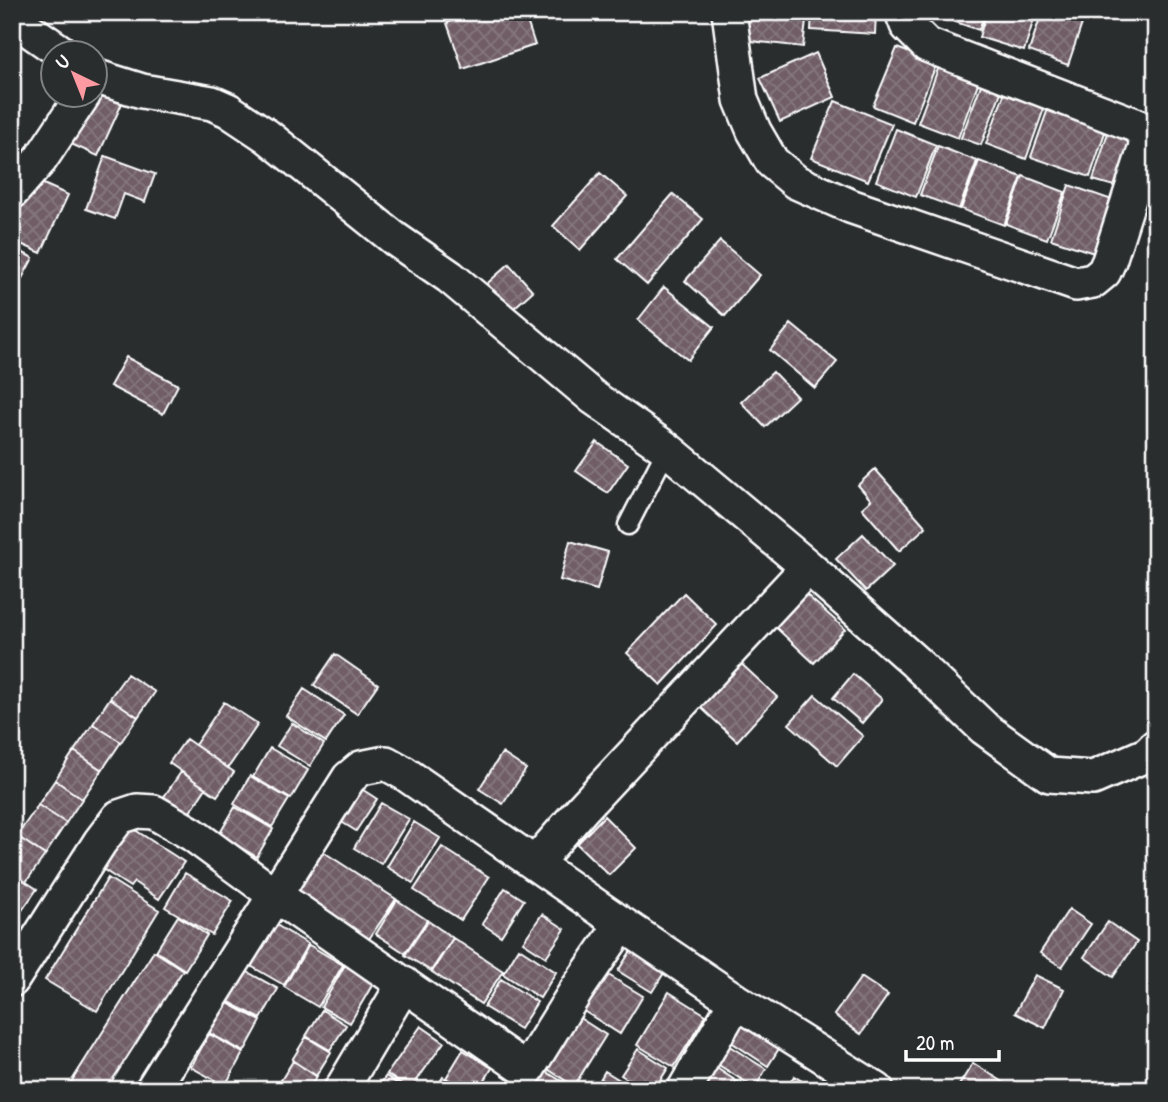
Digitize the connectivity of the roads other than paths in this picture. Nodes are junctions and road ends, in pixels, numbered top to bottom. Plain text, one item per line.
1 (729, 12) edge
2 (902, 12) edge
3 (12, 18) edge
4 (41, 38) edge
5 (108, 85) edge
6 (75, 108) edge
7 (12, 192) edge
8 (667, 449) junction
9 (628, 525) dead end
10 (808, 567) junction
11 (1156, 746) edge
12 (536, 862) junction
13 (275, 895) junction
14 (622, 923) junction
15 (12, 980) edge
16 (404, 985) junction
17 (736, 1001) junction
18 (521, 1080) edge
19 (870, 1088) edge
20 (152, 1090) edge
21 (341, 1090) edge
22 (684, 1090) edge

1 - 2 street
3 - 4 street
5 - 8 street
6 - 7 street
8 - 9 lane
8 - 10 street
10 - 11 street
10 - 12 street
12 - 13 street
12 - 14 street
13 - 15 street
13 - 16 street
13 - 20 street
14 - 17 street
14 - 18 street
16 - 18 street
16 - 21 street
17 - 19 street
17 - 22 street

